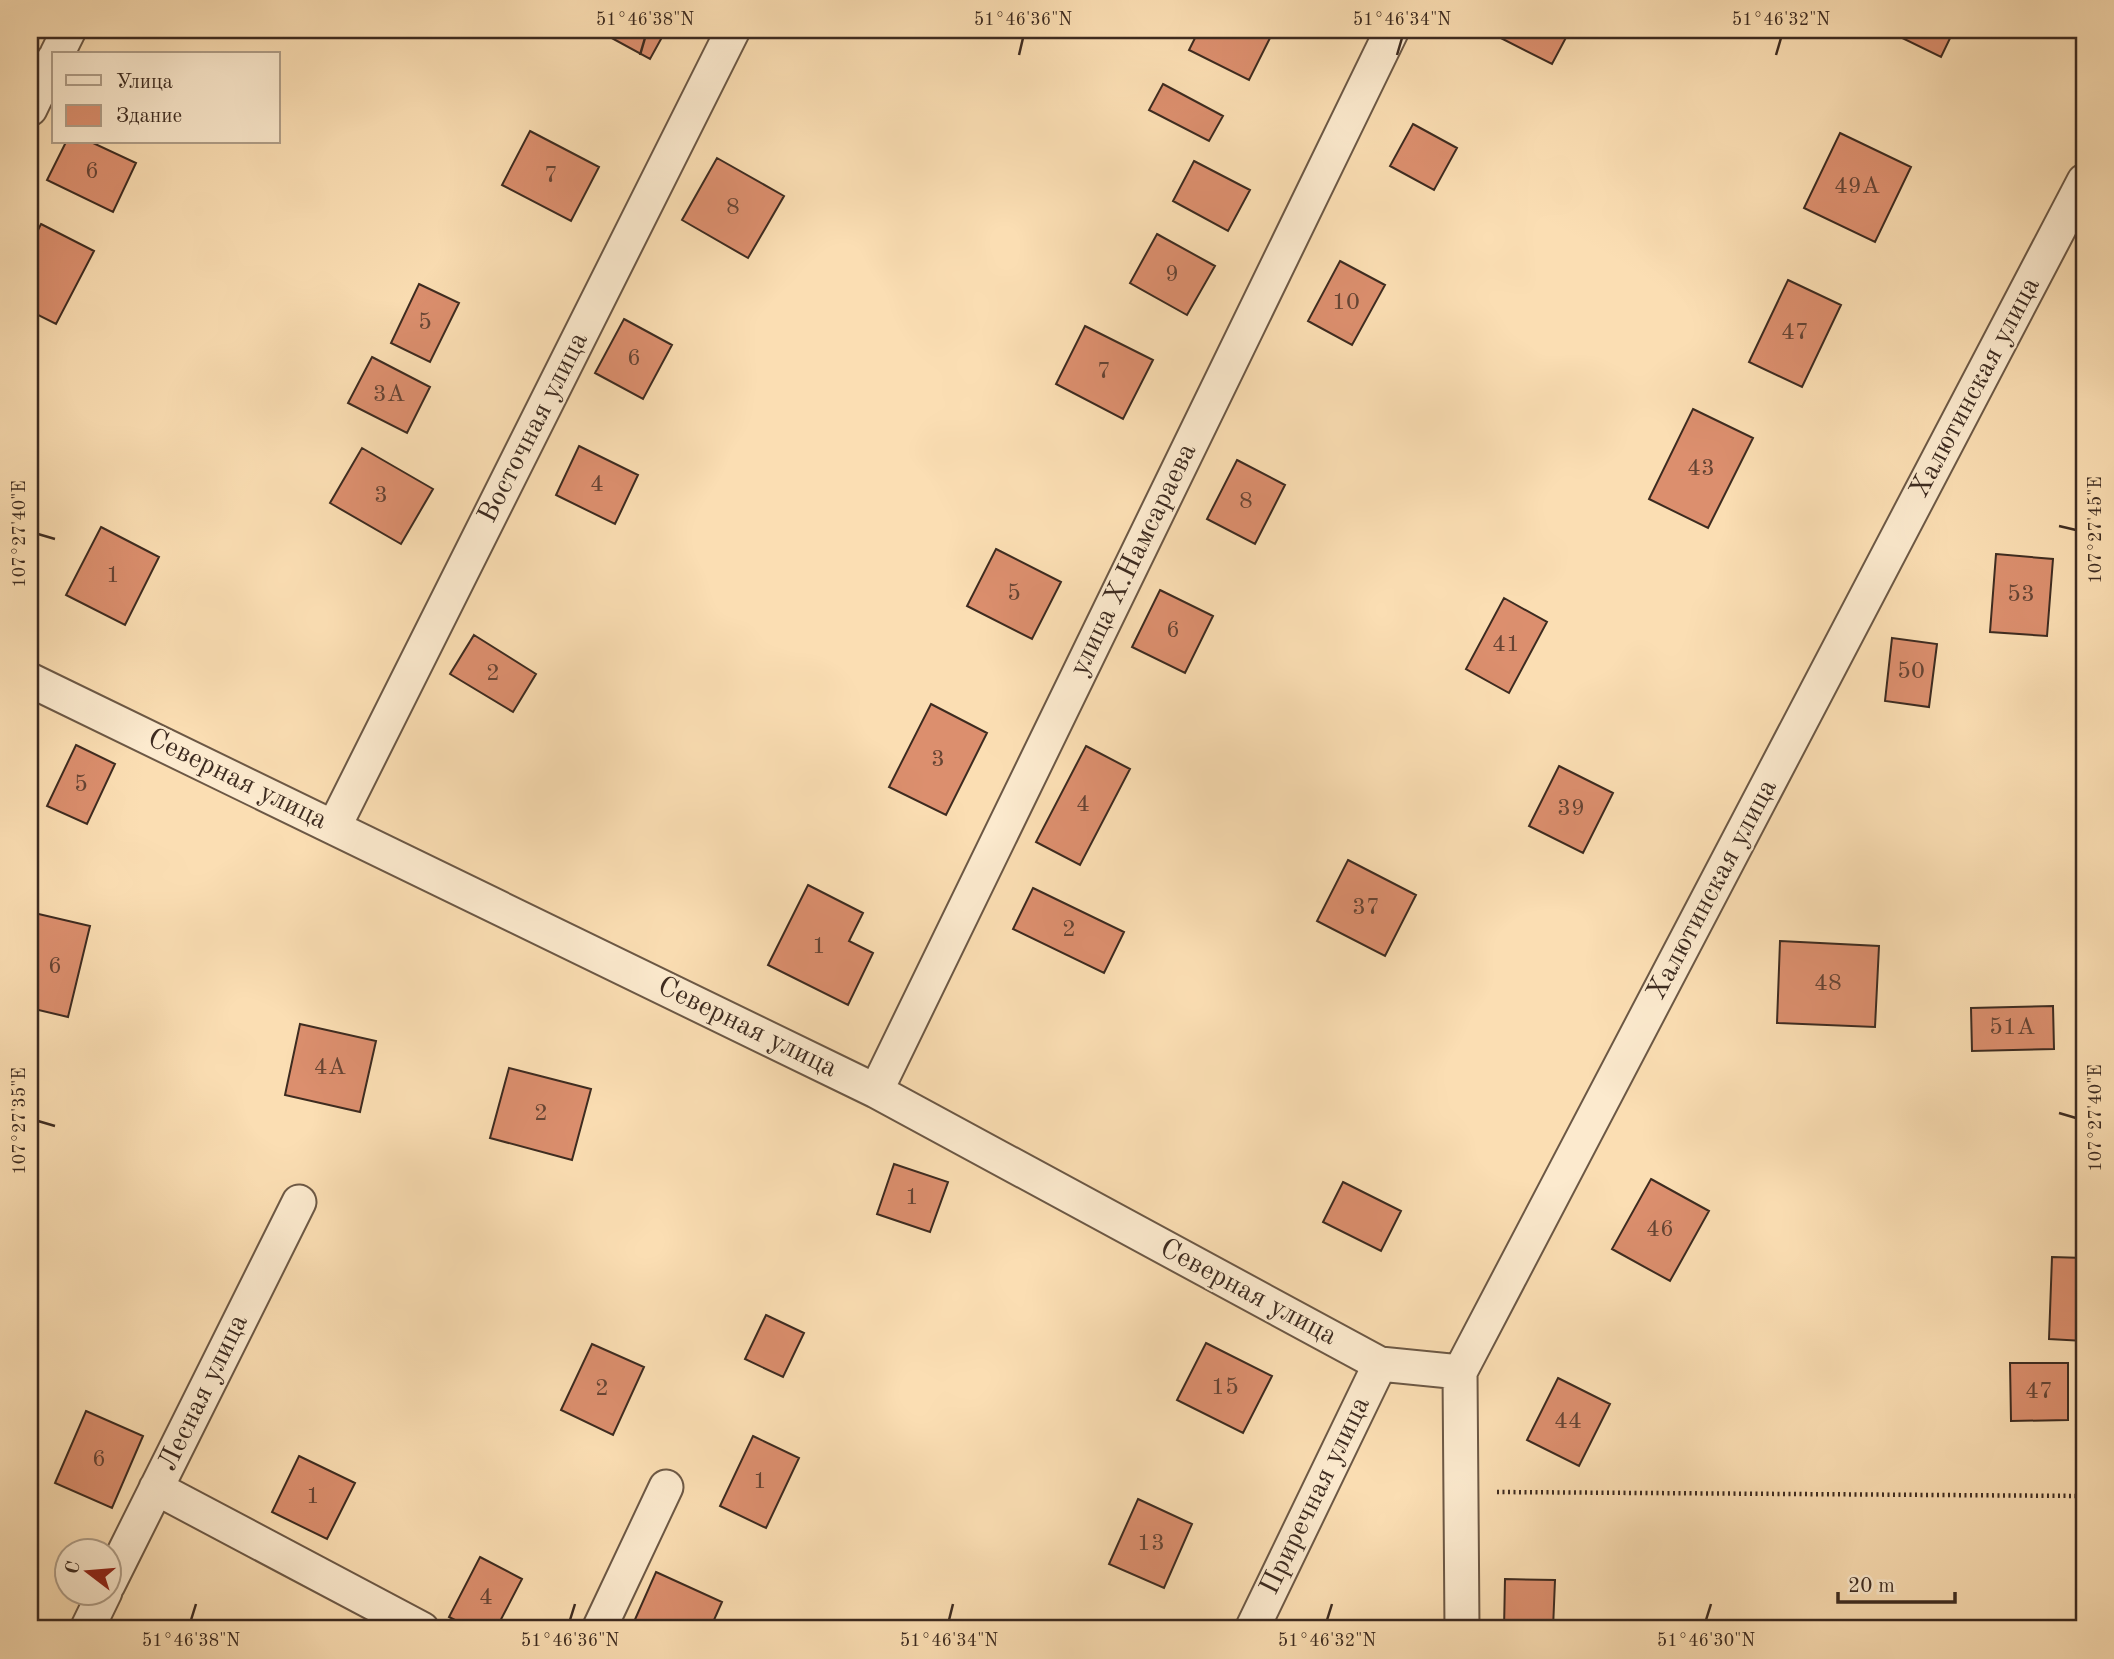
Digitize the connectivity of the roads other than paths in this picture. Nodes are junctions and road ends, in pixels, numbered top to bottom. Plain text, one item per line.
1 (69, 30) edge
2 (733, 30) edge
3 (1392, 30) edge
4 (58, 52) edge
5 (52, 64) edge
6 (30, 109) edge
7 (2084, 181) edge
8 (30, 680) edge
9 (334, 827) junction
10 (876, 1091) junction
11 (299, 1202) dead end
12 (1380, 1364) junction
13 (1460, 1371) junction
14 (666, 1488) dead end
15 (156, 1489) junction
16 (122, 1557) edge
17 (98, 1606) edge
18 (87, 1629) edge
19 (422, 1629) edge
20 (599, 1629) edge
21 (1252, 1629) edge
22 (1462, 1629) edge

1 - 4 street
2 - 9 street, Восточная улица
3 - 10 street, улица Х.Намсараева
5 - 6 street
7 - 13 street, Халютинская улица
8 - 9 street, Северная улица
9 - 10 street, Северная улица
10 - 12 street, Северная улица
11 - 15 street, Лесная улица
12 - 13 street, Северная улица
12 - 21 street, Приречная улица
13 - 22 street, Халютинская улица
14 - 20 street
15 - 16 street, Лесная улица
15 - 19 street
17 - 18 street

